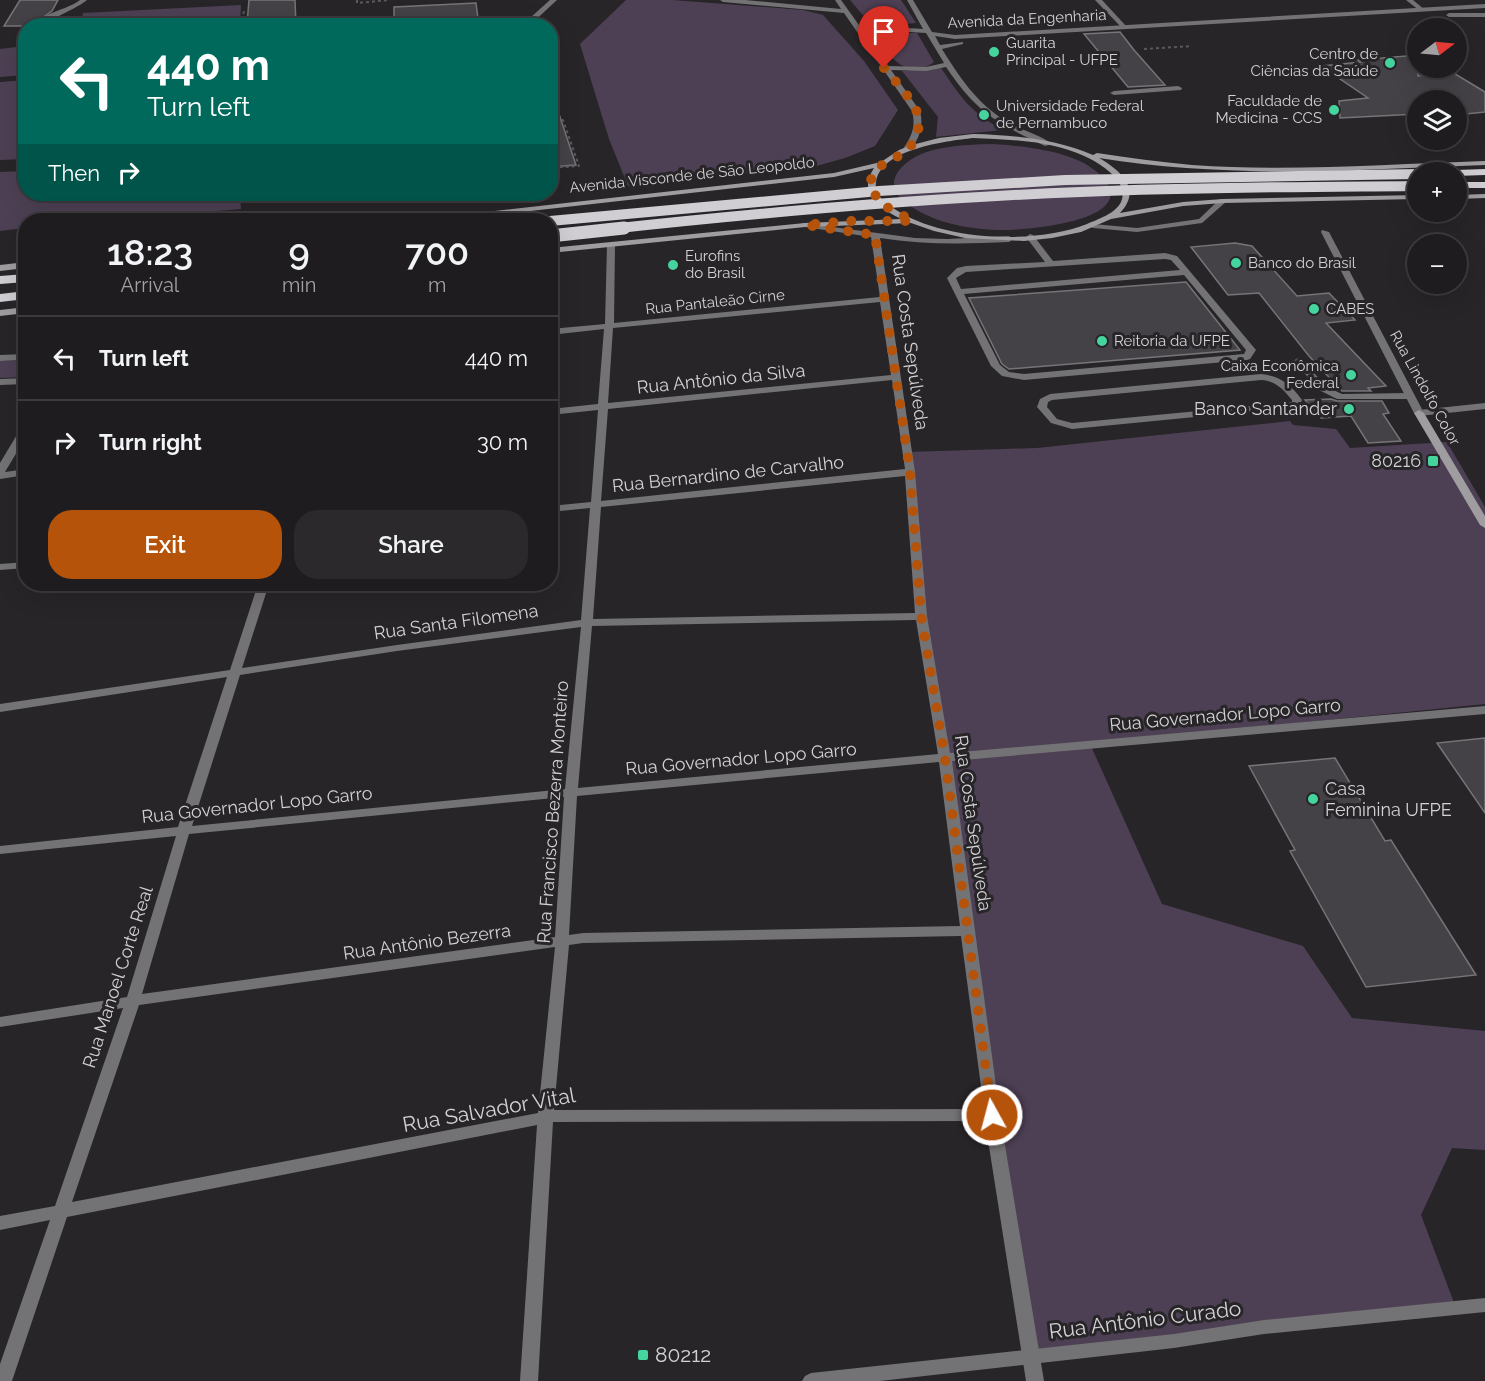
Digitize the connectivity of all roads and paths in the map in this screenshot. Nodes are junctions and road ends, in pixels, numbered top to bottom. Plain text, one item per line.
1 (84, 0) edge
2 (357, 0) edge
3 (390, 0) edge
4 (543, 0) edge
5 (554, 0) edge
6 (723, 0) edge
7 (838, 0) edge
8 (910, 0) edge
9 (1098, 0) edge
10 (1409, 0) edge
11 (1485, 6) edge
12 (244, 10) dead end
13 (1422, 10) junction
14 (845, 11) junction
15 (1485, 15) edge
16 (45, 18) edge
17 (243, 18) edge
18 (533, 18) edge
19 (1124, 27) junction
20 (930, 33) junction
21 (861, 35) junction
22 (1192, 46) dead end
23 (939, 47) junction
24 (1144, 49) dead end
25 (949, 64) junction
26 (884, 68) junction
27 (1178, 88) dead end
28 (1114, 93) dead end
29 (558, 120) edge
30 (1048, 144) junction
31 (908, 149) junction
32 (1081, 152) junction
33 (882, 164) junction
34 (1485, 164) edge
35 (558, 167) edge
36 (1467, 172) edge
37 (1485, 172) edge
38 (1407, 174) edge
39 (1467, 185) edge
40 (1485, 185) edge
41 (1407, 186) edge
42 (1485, 196) edge
43 (1407, 197) edge
44 (1467, 197) edge
45 (1223, 201) junction
46 (495, 213) edge
47 (1110, 217) junction
48 (558, 220) edge
49 (913, 221) junction
50 (805, 225) junction
51 (1093, 226) junction
52 (1325, 232) dead end
53 (558, 235) edge
54 (875, 235) junction
55 (1030, 237) junction
56 (1014, 238) junction
57 (611, 245) junction
58 (558, 250) edge
59 (1051, 264) junction
60 (18, 266) edge
61 (0, 268) edge
62 (1187, 273) junction
63 (18, 279) edge
64 (0, 280) edge
65 (958, 292) junction
66 (18, 296) edge
67 (0, 298) edge
68 (883, 299) junction
69 (18, 311) edge
70 (0, 313) edge
71 (609, 326) junction
72 (558, 331) edge
73 (18, 357) edge
74 (0, 358) edge
75 (1298, 361) dead end
76 (1150, 366) junction
77 (895, 377) junction
78 (18, 381) edge
79 (0, 382) edge
80 (1167, 385) junction
81 (1410, 396) junction
82 (1485, 406) edge
83 (603, 407) junction
84 (558, 411) edge
85 (1419, 413) junction
86 (18, 442) edge
87 (910, 472) junction
88 (18, 473) edge
89 (0, 474) edge
90 (594, 504) junction
91 (558, 508) edge
92 (1484, 522) edge
93 (18, 566) edge
94 (0, 567) edge
95 (261, 591) edge
96 (921, 615) junction
97 (587, 622) junction
98 (235, 672) junction
99 (0, 708) edge
100 (1485, 711) edge
101 (945, 759) junction
102 (570, 793) junction
103 (184, 830) junction
104 (0, 850) edge
105 (969, 931) junction
106 (561, 943) junction
107 (133, 1001) junction
108 (0, 1022) edge
109 (992, 1115) junction
110 (545, 1119) junction
111 (61, 1212) junction
112 (0, 1223) edge
113 (1485, 1305) edge
114 (1032, 1357) junction
115 (3, 1381) edge
116 (529, 1381) edge
117 (811, 1381) edge
118 (1035, 1381) edge

1 - 16 street
2 - 3 path
4 - 5 street
5 - 18 street
6 - 14 street
7 - 14 street
8 - 20 street
9 - 19 street
10 - 13 street
11 - 13 street, Avenida da Engenharia
12 - 17 path
13 - 19 street, Avenida da Engenharia
14 - 21 street
15 - 23 street, Avenida da Engenharia
19 - 20 street, Avenida da Engenharia
20 - 21 street, Avenida da Engenharia
20 - 23 street
21 - 26 street
22 - 24 path
23 - 25 street
25 - 26 street
25 - 30 street
26 - 31 street
27 - 28 street
29 - 35 path
30 - 31 main road, Avenida Visconde de São Leopoldo
30 - 32 main road, Avenida Visconde de São Leopoldo
31 - 33 main road, Avenida Visconde de São Leopoldo
32 - 34 main road
32 - 47 main road
33 - 46 main road, Avenida Visconde de São Leopoldo
33 - 49 main road
36 - 37 highway
38 - 48 highway, bridge
39 - 40 highway
41 - 53 highway, bridge
42 - 44 main road
43 - 45 main road
45 - 47 main road
45 - 51 street
47 - 51 main road
49 - 50 main road
49 - 56 main road
50 - 54 street
50 - 57 main road
51 - 55 main road
52 - 81 street, Rua Lindolfo Color
54 - 56 street
54 - 68 street, Rua Costa Sepúlveda
55 - 56 main road
55 - 59 street
57 - 58 main road
57 - 71 street, Rua Francisco Bezerra Monteiro
59 - 62 street
59 - 65 street
60 - 61 main road
62 - 65 street
62 - 76 street
63 - 64 highway
65 - 76 street
66 - 67 highway
68 - 71 street, Rua Pantaleão Cirne
68 - 77 street, Rua Costa Sepúlveda
69 - 70 main road
71 - 72 street, Rua Pantaleão Cirne
71 - 83 street, Rua Francisco Bezerra Monteiro
73 - 74 street
75 - 81 street
76 - 80 street
77 - 83 street, Rua Antônio da Silva
77 - 87 street, Rua Costa Sepúlveda
78 - 79 street
80 - 80 street
81 - 85 street, Rua Lindolfo Color
82 - 85 street
83 - 84 street, Rua Antônio da Silva
83 - 90 street, Rua Francisco Bezerra Monteiro
85 - 92 main road, Rua Lindolfo Color
86 - 89 street
87 - 90 street, Rua Bernardino de Carvalho
87 - 96 street, Rua Costa Sepúlveda
88 - 89 street
90 - 91 street, Rua Bernardino de Carvalho
90 - 97 street, Rua Francisco Bezerra Monteiro
93 - 94 street
95 - 98 street, Rua Manoel Corte Real
96 - 97 street, Rua Santa Filomena
96 - 101 street, Rua Costa Sepúlveda
97 - 98 street, Rua Santa Filomena
97 - 102 street, Rua Francisco Bezerra Monteiro
98 - 99 street, Rua Santa Filomena
98 - 103 street, Rua Manoel Corte Real
100 - 101 street, Rua Governador Lopo Garro
101 - 102 street, Rua Governador Lopo Garro
101 - 105 street, Rua Costa Sepúlveda
102 - 103 street, Rua Governador Lopo Garro
102 - 106 street, Rua Francisco Bezerra Monteiro
103 - 104 street, Rua Governador Lopo Garro
103 - 107 street, Rua Manoel Corte Real
105 - 106 street, Rua Antônio Bezerra
105 - 109 street, Rua Costa Sepúlveda
106 - 107 street, Rua Antônio Bezerra
106 - 110 street, Rua Francisco Bezerra Monteiro
107 - 108 street, Rua Antônio Bezerra
107 - 111 street, Rua Manoel Corte Real
109 - 110 street, Rua Salvador Vital
109 - 114 street, Rua Costa Sepúlveda
110 - 111 street, Rua Salvador Vital
110 - 116 street, Rua Francisco Bezerra Monteiro
111 - 112 street, Rua Salvador Vital
111 - 115 street, Rua Manoel Corte Real
113 - 114 street, Rua Antônio Curado
114 - 117 street, Rua Antônio Curado
114 - 118 street, Rua Costa Sepúlveda

